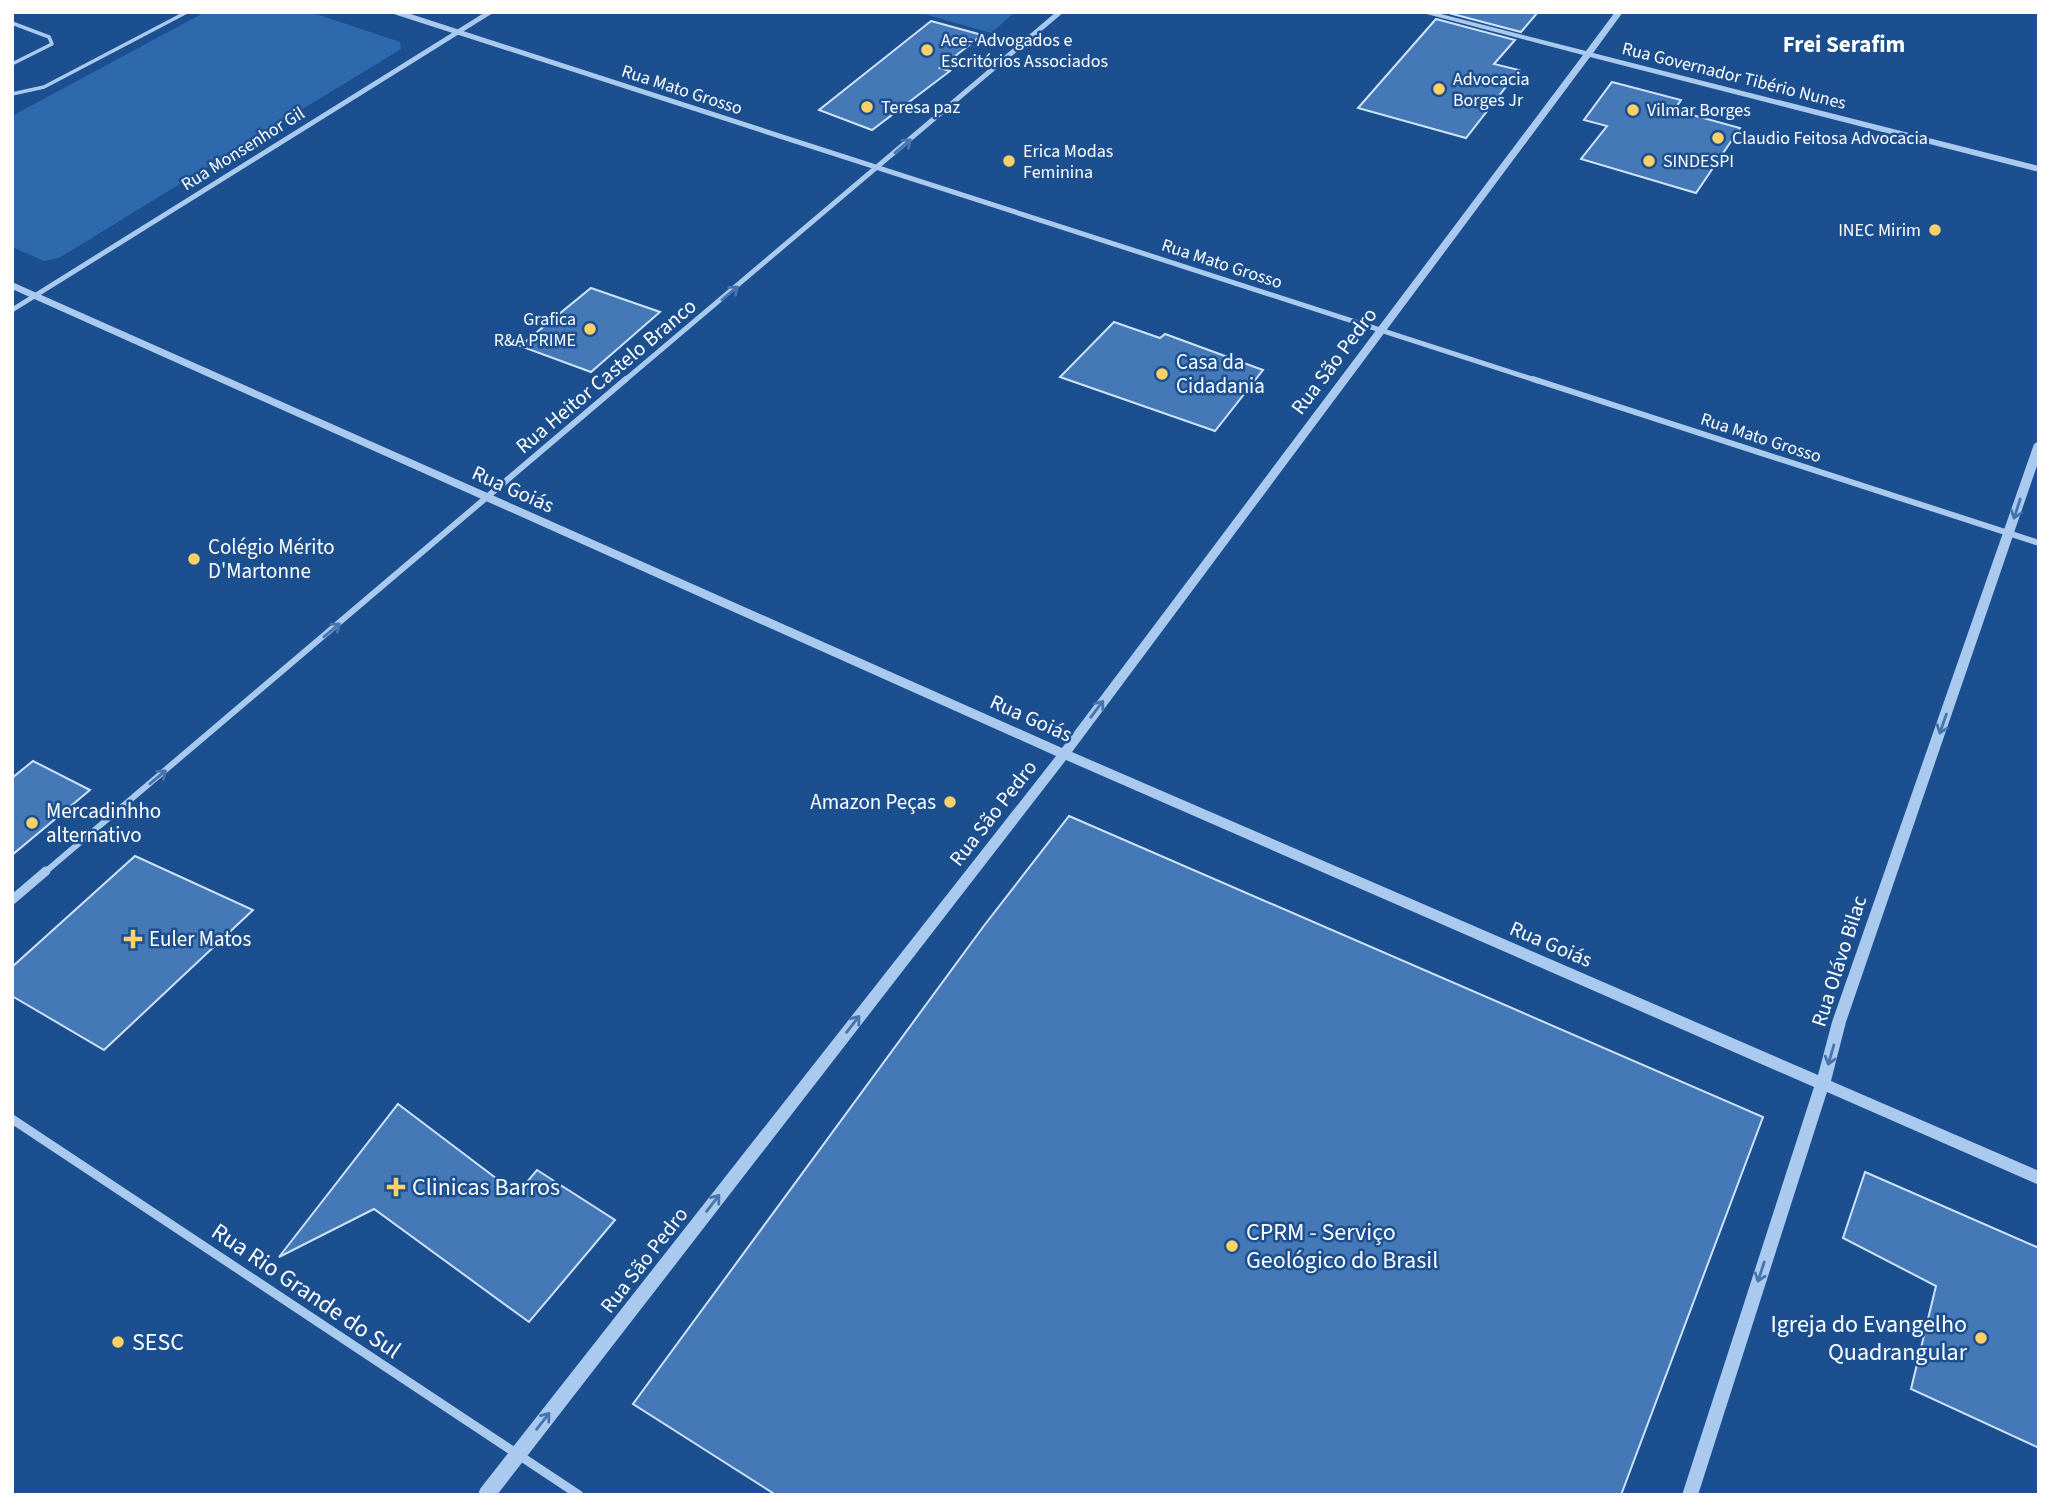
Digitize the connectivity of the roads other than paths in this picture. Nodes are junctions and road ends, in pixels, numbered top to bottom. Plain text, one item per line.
1 (187, 12) edge
2 (396, 12) edge
3 (490, 12) edge
4 (1060, 12) edge
5 (1423, 12) edge
6 (1619, 12) edge
7 (12, 23) edge
8 (457, 33) junction
9 (1587, 55) junction
10 (12, 64) edge
11 (12, 94) edge
12 (878, 166) junction
13 (2039, 169) edge
14 (12, 285) edge
15 (35, 296) junction
16 (12, 310) edge
17 (1382, 330) junction
18 (2039, 444) edge
19 (488, 499) junction
20 (2009, 533) junction
21 (2039, 543) edge
22 (1063, 754) junction
23 (12, 900) edge
24 (1822, 1084) junction
25 (12, 1119) edge
26 (2039, 1178) edge
27 (517, 1455) junction
28 (486, 1495) edge
29 (579, 1495) edge
30 (1690, 1495) edge

1 - 11 lane
2 - 8 street, Rua Mato Grosso
3 - 8 street, Rua Monsenhor Gil
12 -> 4 street, Rua Heitor Castelo Branco
5 - 9 street, Rua Governador Tibério Nunes
6 - 9 street, Rua São Pedro
7 - 10 lane
8 - 12 street, Rua Mato Grosso
8 - 15 street, Rua Monsenhor Gil
9 - 13 street, Rua Governador Tibério Nunes
9 - 17 street, Rua São Pedro
12 - 17 street, Rua Mato Grosso
19 -> 12 street, Rua Heitor Castelo Branco
14 - 15 street, Rua Goiás
15 - 16 street, Rua Monsenhor Gil
15 - 19 street, Rua Goiás
17 - 20 street, Rua Mato Grosso
22 -> 17 street, Rua São Pedro
18 -> 20 street, Rua Olávo Bilac
19 - 22 street, Rua Goiás
23 -> 19 street, Rua Heitor Castelo Branco
20 - 21 street, Rua Mato Grosso
20 -> 24 street, Rua Olávo Bilac
22 - 24 street, Rua Goiás
27 -> 22 street, Rua São Pedro
24 - 26 street, Rua Goiás
24 -> 30 street, Rua Olávo Bilac
25 - 27 street, Rua Rio Grande do Sul
27 - 28 street, Rua São Pedro
27 - 29 street, Rua Rio Grande do Sul

